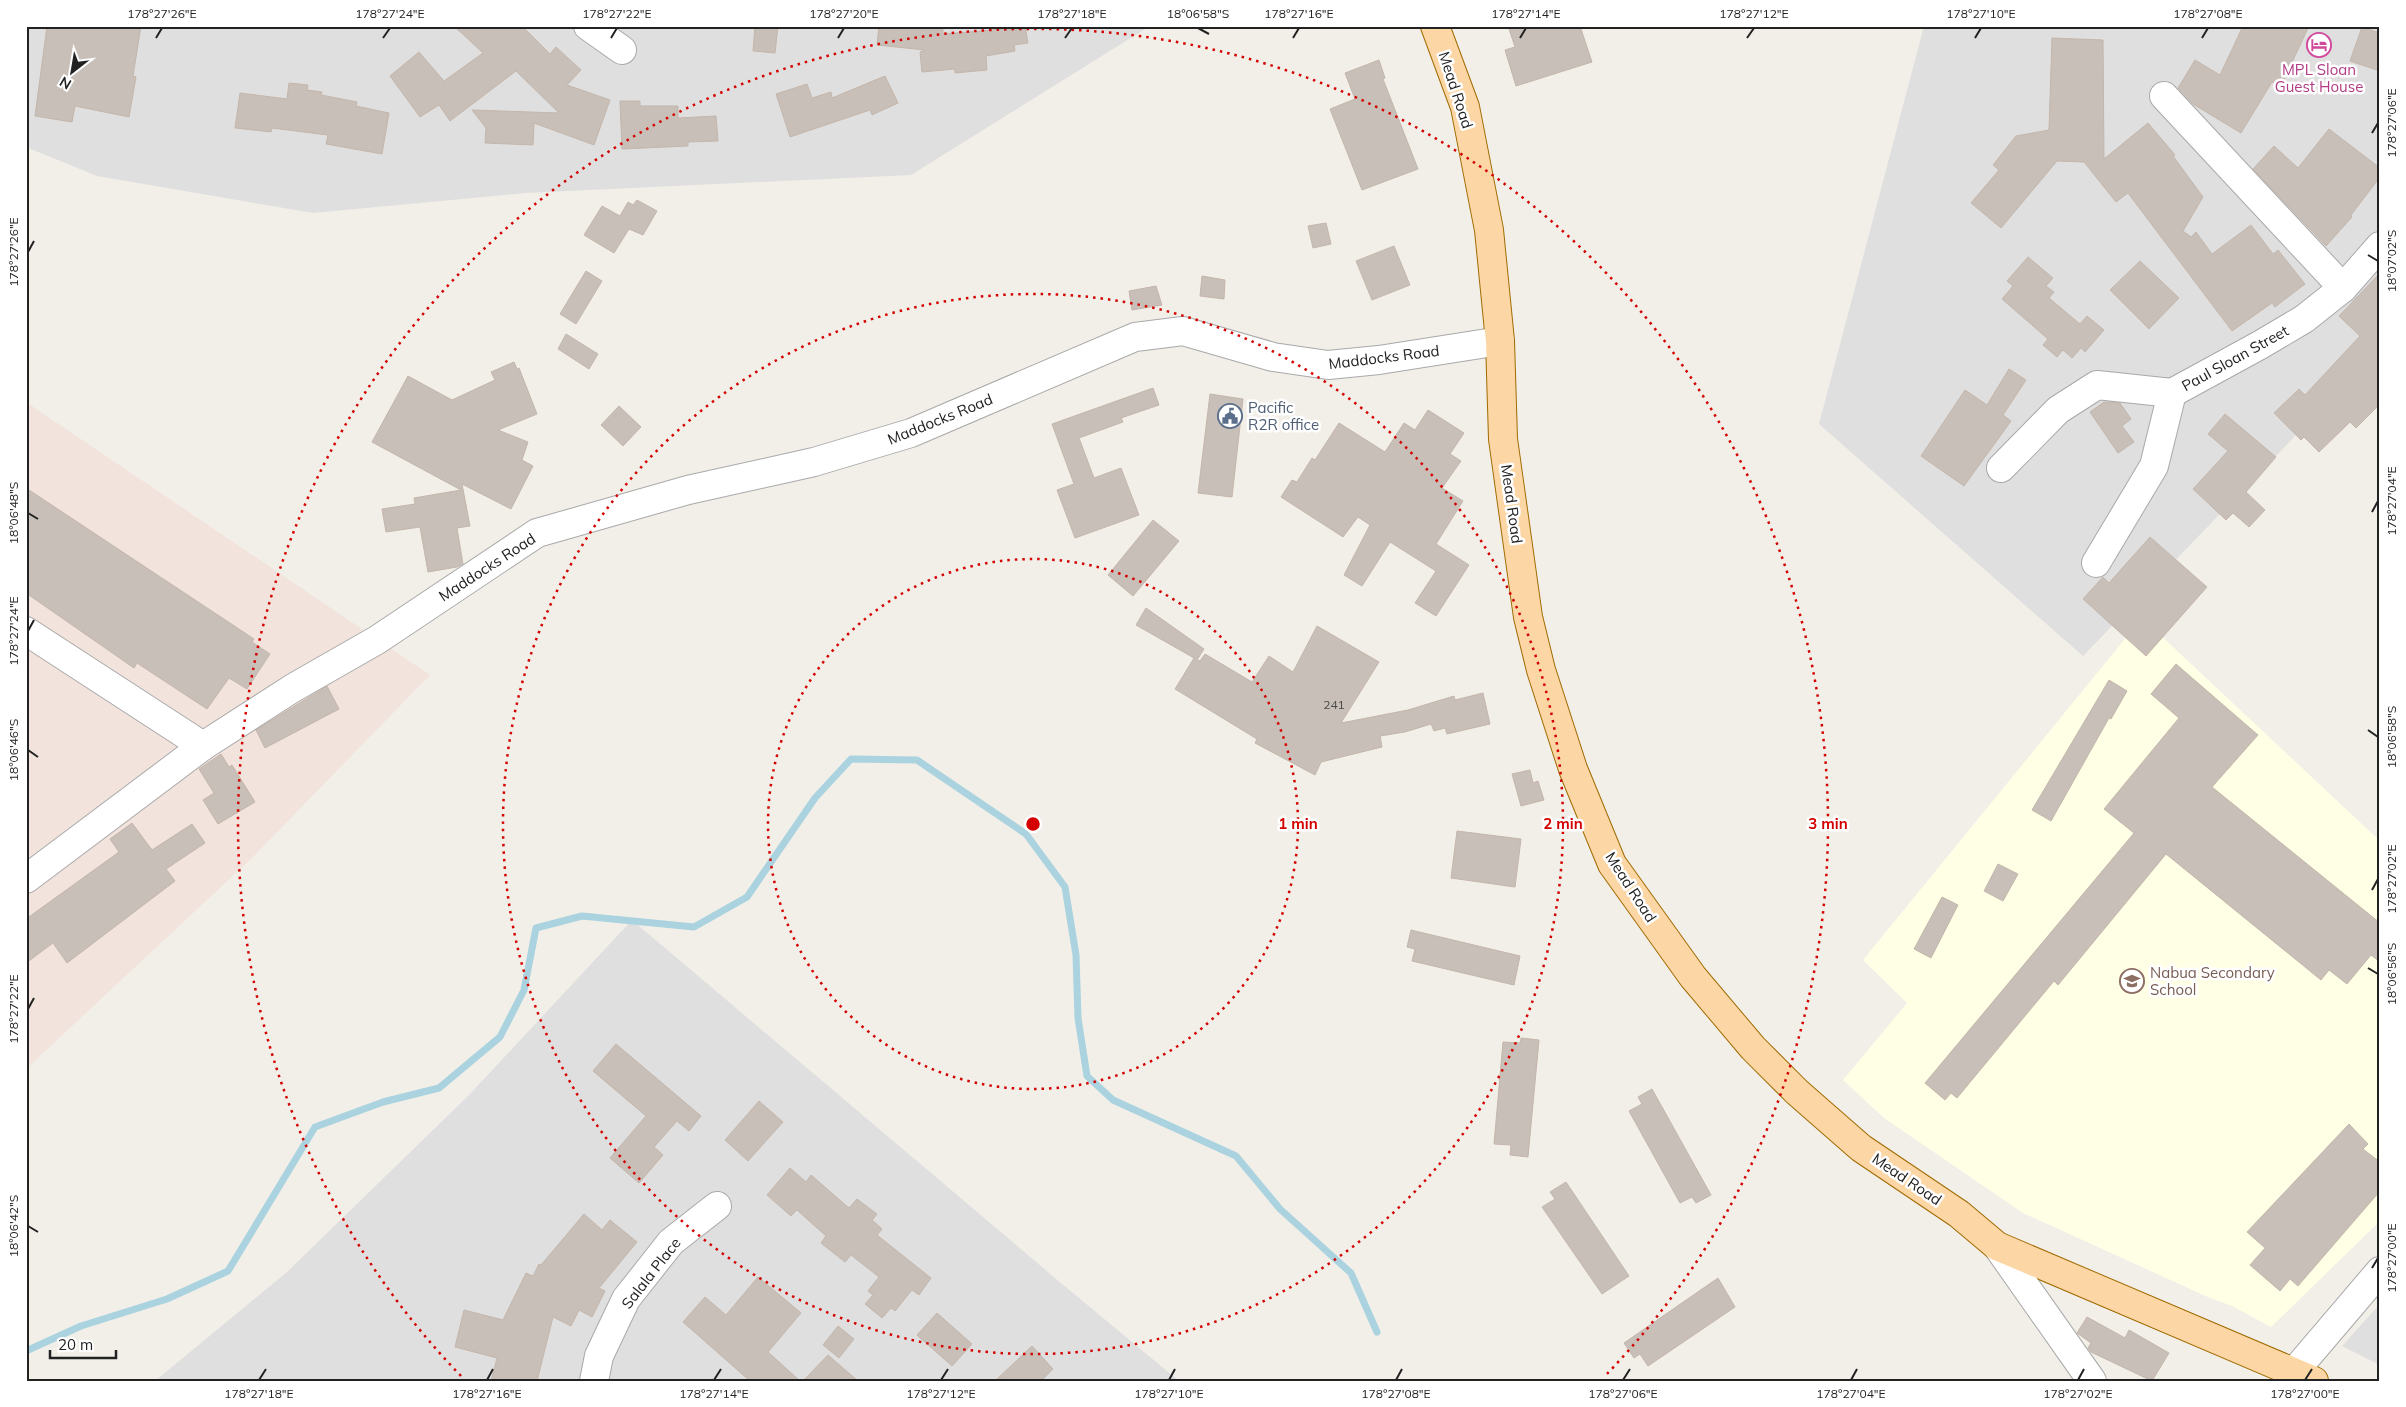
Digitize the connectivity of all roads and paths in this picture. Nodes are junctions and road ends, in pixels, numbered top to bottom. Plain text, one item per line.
1 (588, 26) edge
2 (1435, 26) edge
3 (622, 50) dead end
4 (2164, 96) dead end
5 (2380, 246) edge
6 (2343, 288) junction
7 (1500, 341) junction
8 (2172, 393) junction
9 (2001, 468) dead end
10 (2096, 563) dead end
11 (26, 631) edge
12 (203, 746) junction
13 (26, 879) edge
14 (717, 1206) dead end
15 (1998, 1246) junction
16 (2380, 1271) edge
17 (2304, 1376) edge
18 (594, 1381) edge
19 (2092, 1381) edge

1 - 3 street
2 - 7 main road, Mead Road
4 - 6 street
5 - 6 street, Paul Sloan Street
6 - 8 street, Paul Sloan Street
7 - 12 street, Maddocks Road
7 - 15 main road, Mead Road
8 - 9 street, Paul Sloan Street
8 - 10 street
11 - 12 street
12 - 13 street, Maddocks Road
14 - 18 street, Salala Place
15 - 17 main road, Mead Road
15 - 19 street
16 - 17 street

